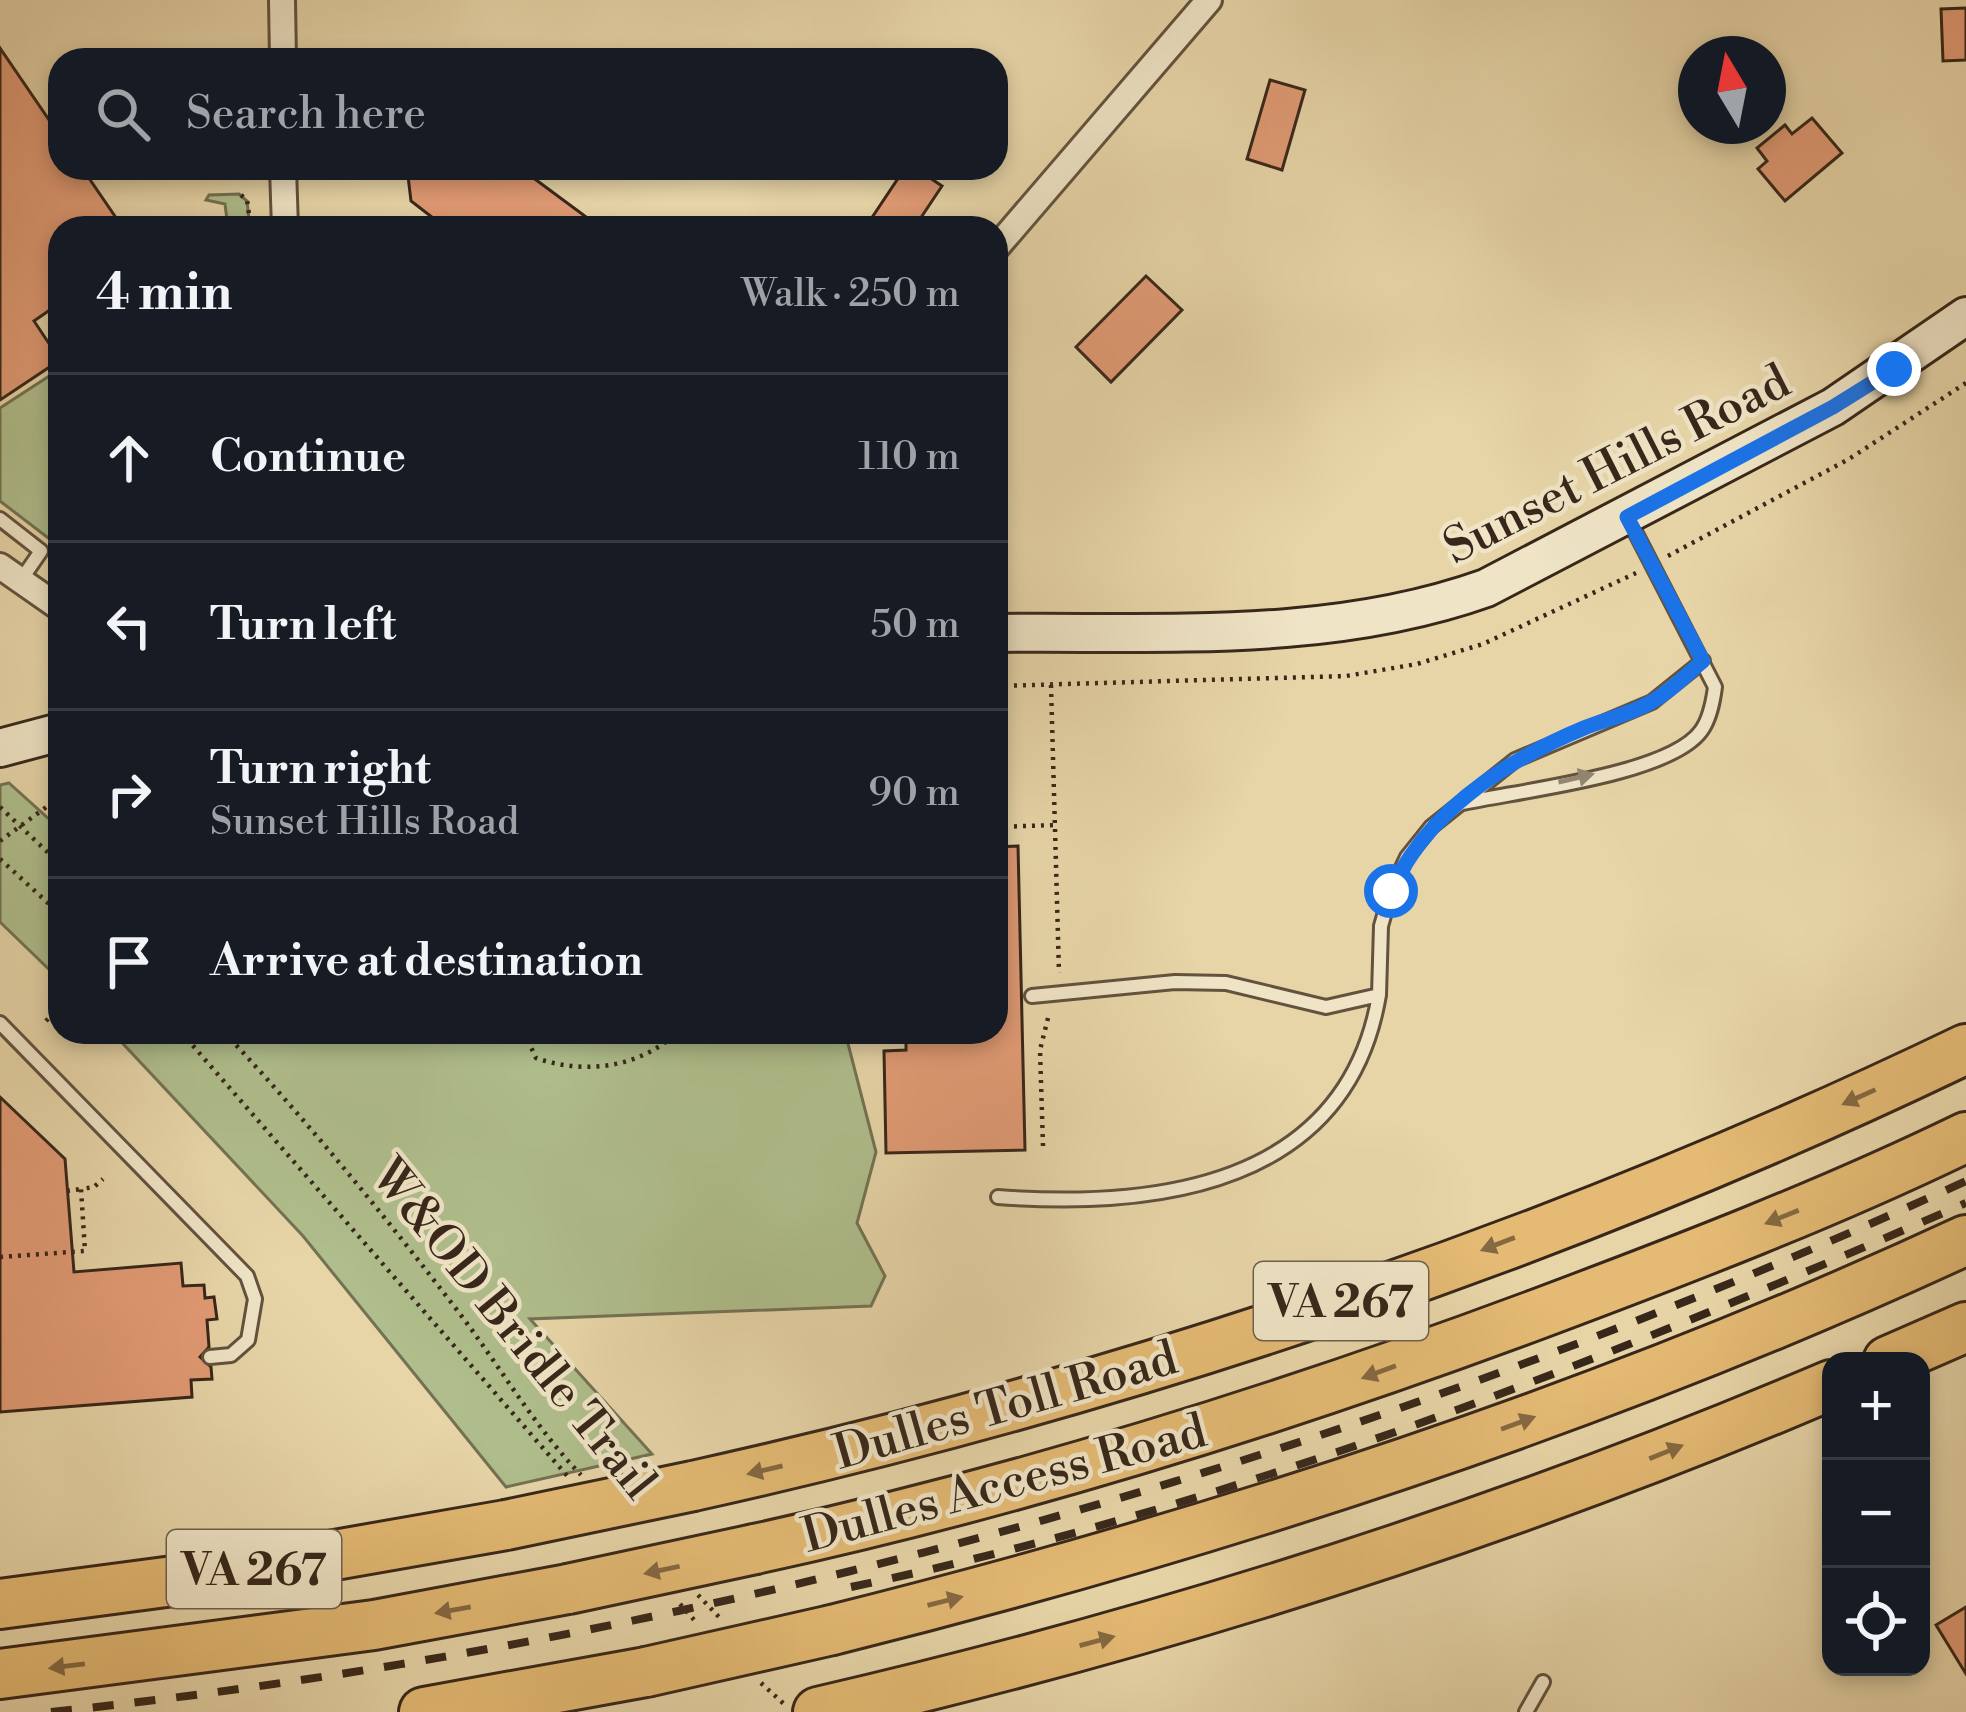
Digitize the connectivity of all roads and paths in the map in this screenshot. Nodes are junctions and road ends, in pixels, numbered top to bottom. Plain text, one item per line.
1 (281, 0) edge
2 (1209, 0) edge
3 (283, 48) edge
4 (284, 180) edge
5 (241, 196) dead end
6 (249, 216) edge
7 (285, 216) edge
8 (1008, 234) edge
9 (1966, 316) edge
10 (1627, 517) junction
11 (0, 519) edge
12 (10, 573) edge
13 (48, 600) edge
14 (1008, 633) edge
15 (1703, 661) junction
16 (1051, 685) dead end
17 (48, 736) edge
18 (0, 748) edge
19 (1462, 803) junction
20 (48, 805) edge
21 (0, 807) edge
22 (18, 824) junction
23 (1055, 825) junction
24 (1008, 827) edge
25 (0, 841) edge
26 (48, 853) edge
27 (0, 859) edge
28 (48, 903) edge
29 (1054, 994) junction
30 (1378, 995) junction
31 (1032, 996) dead end
32 (48, 1019) edge
33 (46, 1021) dead end
34 (0, 1023) edge
35 (192, 1044) edge
36 (235, 1044) edge
37 (530, 1044) edge
38 (665, 1044) edge
39 (1966, 1049) edge
40 (1966, 1137) edge
41 (1043, 1146) dead end
42 (104, 1179) dead end
43 (81, 1189) junction
44 (68, 1191) dead end
45 (998, 1197) dead end
46 (1966, 1240) edge
47 (0, 1257) edge
48 (1966, 1327) edge
49 (1909, 1352) edge
50 (210, 1357) dead end
51 (502, 1375) junction
52 (488, 1388) junction
53 (1822, 1389) edge
54 (587, 1481) dead end
55 (573, 1483) dead end
56 (683, 1580) dead end
57 (675, 1599) dead end
58 (0, 1604) edge
59 (706, 1630) dead end
60 (730, 1630) dead end
61 (0, 1674) edge
62 (758, 1679) dead end
63 (1544, 1682) dead end
64 (424, 1712) edge
65 (792, 1712) edge
66 (818, 1712) edge
67 (1526, 1712) edge

1 - 3 street
2 - 8 street
4 - 7 street
5 - 6 path
9 - 10 main road, Sunset Hills Road
10 - 14 main road, Sunset Hills Road
10 - 15 lane
11 - 12 lane
12 - 13 street
15 - 19 lane
19 -> 15 lane
16 - 23 path
17 - 18 main road
19 - 30 lane
20 - 22 path
21 - 22 path
22 - 25 path
22 - 26 path
23 - 24 path
23 - 29 path
27 - 28 path
29 - 30 lane
29 - 31 lane
29 - 41 path
30 - 45 lane
32 - 33 path
34 - 50 lane
35 - 52 path
36 - 51 path, W&OD Bridle Trail
37 - 38 path
39 -> 58 highway, Dulles Toll Road / VA 267, bridge
40 -> 61 highway, Dulles Access Road, bridge
42 - 43 path
43 - 44 path
43 - 47 path
64 -> 46 highway, Dulles Access Road, bridge
48 - 49 highway
51 - 52 path
51 - 54 path, W&OD Bridle Trail
52 - 55 path
66 -> 53 highway
56 - 60 path
57 - 59 path
62 - 65 path
63 - 67 lane

